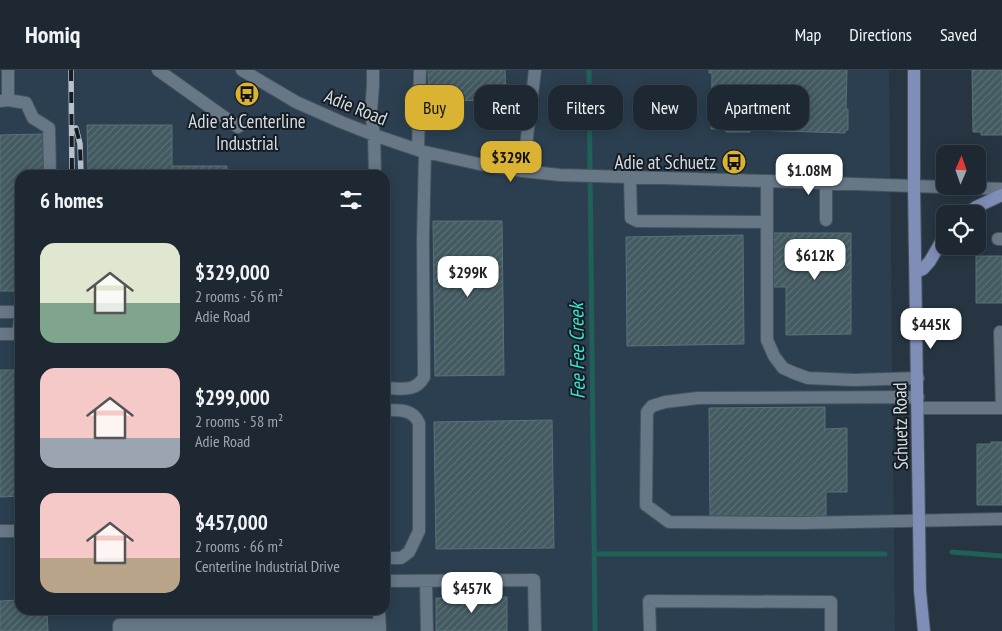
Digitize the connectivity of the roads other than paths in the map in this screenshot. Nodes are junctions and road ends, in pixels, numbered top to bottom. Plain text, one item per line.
1 (8, 70) edge
2 (158, 70) edge
3 (242, 70) edge
4 (373, 70) edge
5 (420, 70) edge
6 (535, 70) edge
7 (914, 70) edge
8 (4, 100) edge
9 (238, 127) dead end
10 (374, 135) junction
11 (422, 151) junction
12 (50, 170) edge
13 (375, 170) edge
14 (523, 171) junction
15 (630, 177) junction
16 (767, 180) junction
17 (826, 183) junction
18 (914, 187) junction
19 (1001, 188) edge
20 (979, 205) edge
21 (826, 220) dead end
22 (766, 222) junction
23 (936, 251) edge
24 (916, 272) junction
25 (0, 312) edge
26 (15, 312) edge
27 (1000, 332) dead end
28 (0, 334) edge
29 (15, 334) edge
30 (918, 378) junction
31 (390, 388) edge
32 (918, 402) junction
33 (1002, 408) edge
34 (390, 410) edge
35 (1002, 520) edge
36 (920, 521) junction
37 (0, 531) edge
38 (15, 531) dead end
39 (390, 558) edge
40 (390, 581) edge
41 (426, 581) junction
42 (379, 615) edge
43 (323, 628) edge
44 (380, 628) edge
45 (119, 631) edge
46 (427, 631) edge
47 (535, 631) edge
48 (650, 631) edge
49 (831, 631) edge
50 (924, 631) edge

1 - 8 street
2 - 9 street
3 - 10 street, Adie Road
4 - 10 street
5 - 11 street
6 - 14 street
7 - 18 main road, Schuetz Road
8 - 12 street
10 - 11 street, Adie Road
10 - 13 street
11 - 14 street, Adie Road
11 - 31 street
14 - 15 street, Adie Road
15 - 16 street, Adie Road
15 - 22 street
16 - 17 street, Adie Road
16 - 22 street
17 - 18 street, Adie Road
17 - 21 street
18 - 19 street, Adie Road
18 - 24 main road, Schuetz Road
19 - 20 main road
22 - 30 street
23 - 24 main road
24 - 30 main road, Schuetz Road
25 - 26 street
27 - 33 street
28 - 29 street
30 - 32 main road, Schuetz Road
32 - 33 street
32 - 36 main road, Schuetz Road
32 - 36 street
34 - 39 street
35 - 36 street
36 - 50 main road, Schuetz Road
37 - 38 street
40 - 41 street
41 - 46 street
41 - 47 street
42 - 44 street
43 - 44 street
43 - 45 street
48 - 49 street

